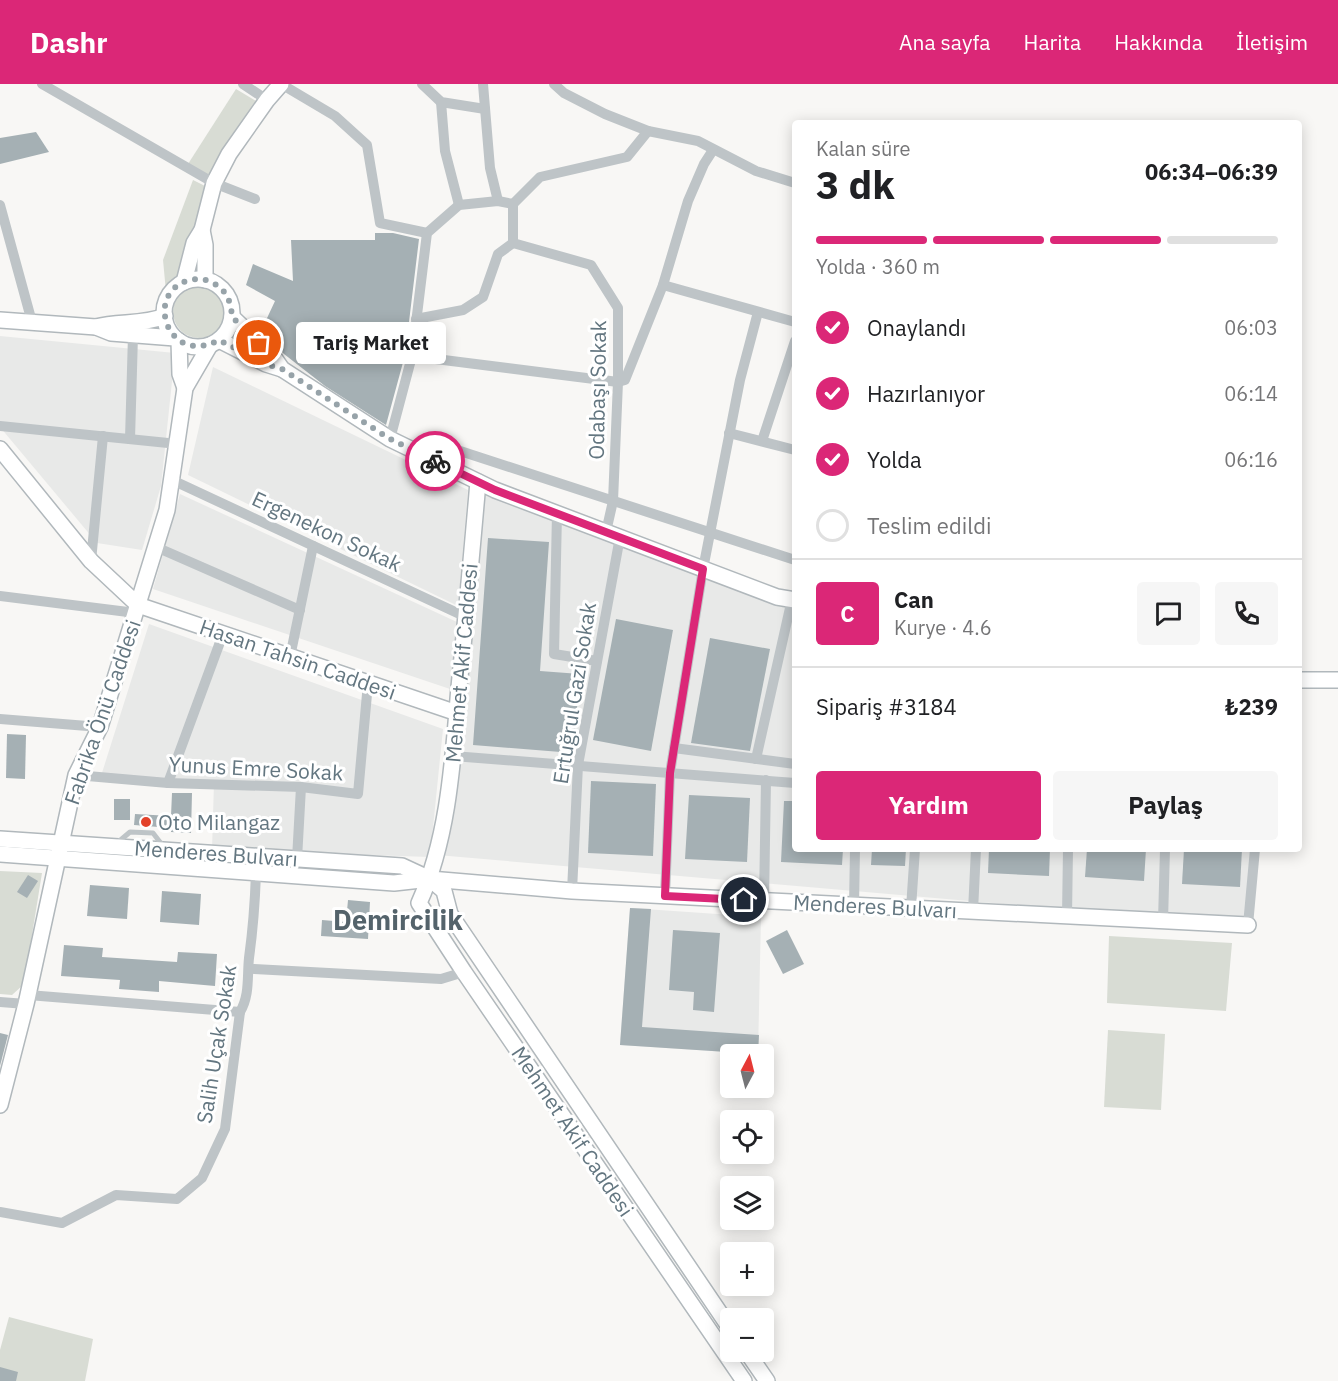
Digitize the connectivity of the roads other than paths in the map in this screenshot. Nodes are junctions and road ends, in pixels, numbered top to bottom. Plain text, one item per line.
1 (42, 84) edge
2 (243, 84) edge
3 (281, 84) edge
4 (422, 84) edge
5 (483, 84) edge
6 (554, 84) edge
7 (267, 99) junction
8 (441, 102) junction
9 (485, 110) junction
10 (648, 131) junction
11 (713, 150) junction
12 (792, 182) edge
13 (214, 183) junction
14 (255, 198) dead end
15 (498, 201) junction
16 (513, 204) junction
17 (0, 205) edge
18 (459, 205) junction
19 (201, 230) junction
20 (427, 233) junction
21 (513, 243) junction
22 (205, 280) junction
23 (184, 282) junction
24 (663, 285) junction
25 (758, 312) junction
26 (165, 316) junction
27 (232, 317) junction
28 (0, 320) edge
29 (416, 320) junction
30 (792, 321) edge
31 (32, 322) junction
32 (96, 327) junction
33 (133, 335) junction
34 (177, 340) junction
35 (215, 342) junction
36 (792, 350) edge
37 (412, 356) junction
38 (282, 369) junction
39 (618, 382) junction
40 (185, 388) junction
41 (0, 426) edge
42 (729, 433) junction
43 (103, 436) junction
44 (130, 439) junction
45 (390, 439) junction
46 (762, 441) junction
47 (178, 444) junction
48 (0, 449) edge
49 (792, 449) edge
50 (426, 456) junction
51 (172, 480) junction
52 (478, 482) junction
53 (613, 501) junction
54 (557, 513) junction
55 (710, 532) junction
56 (613, 535) junction
57 (313, 546) junction
58 (156, 548) junction
59 (792, 559) edge
60 (91, 561) junction
61 (703, 569) junction
62 (0, 596) edge
63 (792, 600) edge
64 (792, 608) edge
65 (137, 609) junction
66 (300, 610) junction
67 (466, 617) junction
68 (222, 634) junction
69 (290, 657) junction
70 (597, 662) junction
71 (1302, 680) edge
72 (1338, 680) edge
73 (368, 683) junction
74 (457, 713) junction
75 (0, 718) edge
76 (100, 727) junction
77 (674, 748) junction
78 (453, 756) junction
79 (756, 759) junction
80 (792, 764) edge
81 (578, 765) junction
82 (670, 773) junction
83 (76, 775) junction
84 (766, 780) junction
85 (168, 783) junction
86 (792, 783) edge
87 (300, 787) junction
88 (0, 839) edge
89 (59, 850) junction
90 (855, 852) edge
91 (915, 852) edge
92 (976, 852) edge
93 (1068, 852) edge
94 (1165, 852) edge
95 (1255, 852) edge
96 (0, 854) edge
97 (297, 859) junction
98 (256, 873) junction
99 (430, 879) junction
100 (572, 891) junction
101 (665, 896) junction
102 (764, 901) junction
103 (854, 905) junction
104 (911, 908) junction
105 (973, 911) junction
106 (1067, 916) junction
107 (1163, 921) junction
108 (1248, 925) joint
109 (254, 969) dead end
110 (464, 972) junction
111 (27, 1000) junction
112 (0, 1002) edge
113 (240, 1012) junction
114 (0, 1105) edge
115 (0, 1212) edge
116 (720, 1313) edge
117 (754, 1362) edge
118 (744, 1381) edge
119 (767, 1381) edge

1 - 13 street
2 - 7 street
3 - 7 street
3 - 20 street
4 - 8 street
5 - 9 street
6 - 10 street
7 - 13 street
8 - 9 street
8 - 18 street
9 - 15 street
10 - 11 street
10 - 16 street
11 - 12 street
11 - 24 street
13 - 14 street
13 - 19 street
15 - 16 street
15 - 18 street
16 - 21 street
17 - 31 street
18 - 20 street
19 - 22 street
19 - 23 street
20 - 29 street
21 - 29 street
21 - 39 street, Odabaşı Sokak
22 - 23 street
22 - 27 street
23 - 26 street
24 - 25 street
24 - 39 street
25 - 30 street
25 - 42 street
26 - 32 street
26 - 34 street
27 - 35 street
27 - 38 street
28 - 31 street
29 - 37 street
31 - 32 street
32 - 33 street
33 - 34 street
33 - 44 street
34 - 35 street
34 - 40 street, Fabrika Önü Caddesi
35 - 38 street
35 - 40 street, Fabrika Önü Caddesi
36 - 46 street
37 - 39 street
37 - 45 street
38 - 45 street
39 - 53 street, Odabaşı Sokak
40 - 47 street, Fabrika Önü Caddesi
41 - 43 street
42 - 46 street
42 - 55 street
43 - 44 street
43 - 60 street
44 - 47 street
45 - 50 street
46 - 49 street
47 - 51 street, Fabrika Önü Caddesi
48 - 60 street
50 - 52 street
50 - 53 street
51 - 57 street, Ergenekon Sokak
51 - 58 street, Fabrika Önü Caddesi
52 - 54 street
52 - 67 street, Mehmet Akif Caddesi
53 - 55 street
53 - 56 street, Odabaşı Sokak
54 - 56 street
54 - 70 street
55 - 59 street
55 - 61 street
56 - 61 street
56 - 70 street, Ertuğrul Gazi Sokak
57 - 66 street
57 - 67 street, Ergenekon Sokak
58 - 65 street, Fabrika Önü Caddesi
58 - 66 street
60 - 65 street
61 - 63 street
61 - 77 street
62 - 65 street, Hasan Tahsin Caddesi
64 - 79 street
65 - 68 street, Hasan Tahsin Caddesi
65 - 76 street, Fabrika Önü Caddesi
66 - 69 street
67 - 74 street, Mehmet Akif Caddesi
68 - 69 street, Hasan Tahsin Caddesi
68 - 85 street
69 - 73 street, Hasan Tahsin Caddesi
70 - 81 street, Ertuğrul Gazi Sokak
71 - 72 street
73 - 74 street, Hasan Tahsin Caddesi
73 - 87 street, Yunus Emre Sokak
74 - 78 street, Mehmet Akif Caddesi
75 - 76 street
76 - 83 street, Fabrika Önü Caddesi
77 - 79 street
77 - 82 street
78 - 81 street
78 - 99 street, Mehmet Akif Caddesi
79 - 80 street
81 - 82 street
81 - 100 street, Ertuğrul Gazi Sokak
82 - 84 street
82 - 101 street
83 - 85 street, Yunus Emre Sokak
83 - 89 street, Fabrika Önü Caddesi
84 - 86 street
84 - 102 street
85 - 87 street, Yunus Emre Sokak
87 - 97 street
88 - 89 street, Menderes Bulvarı
89 - 96 street, Menderes Bulvarı
89 - 97 street, Menderes Bulvarı
89 - 98 street, Menderes Bulvarı
89 - 111 street, Fabrika Önü Caddesi
90 - 103 street
91 - 104 street
92 - 105 street
93 - 106 street
94 - 107 street
95 - 108 street
97 - 99 street, Menderes Bulvarı
98 - 99 street, Menderes Bulvarı
98 - 113 street, Salih Uçak Sokak
99 - 100 street, Menderes Bulvarı
99 - 110 street, Mehmet Akif Caddesi
99 - 116 street, Mehmet Akif Caddesi
100 - 101 street, Menderes Bulvarı
101 - 102 street, Menderes Bulvarı
102 - 103 street, Menderes Bulvarı
103 - 104 street, Menderes Bulvarı
104 - 105 street, Menderes Bulvarı
105 - 106 street, Menderes Bulvarı
106 - 107 street, Menderes Bulvarı
107 - 108 street, Menderes Bulvarı
109 - 110 street
110 - 118 street, Mehmet Akif Caddesi
111 - 112 street
111 - 113 street
111 - 114 street, Fabrika Önü Caddesi
113 - 115 street, Salih Uçak Sokak
117 - 119 street

